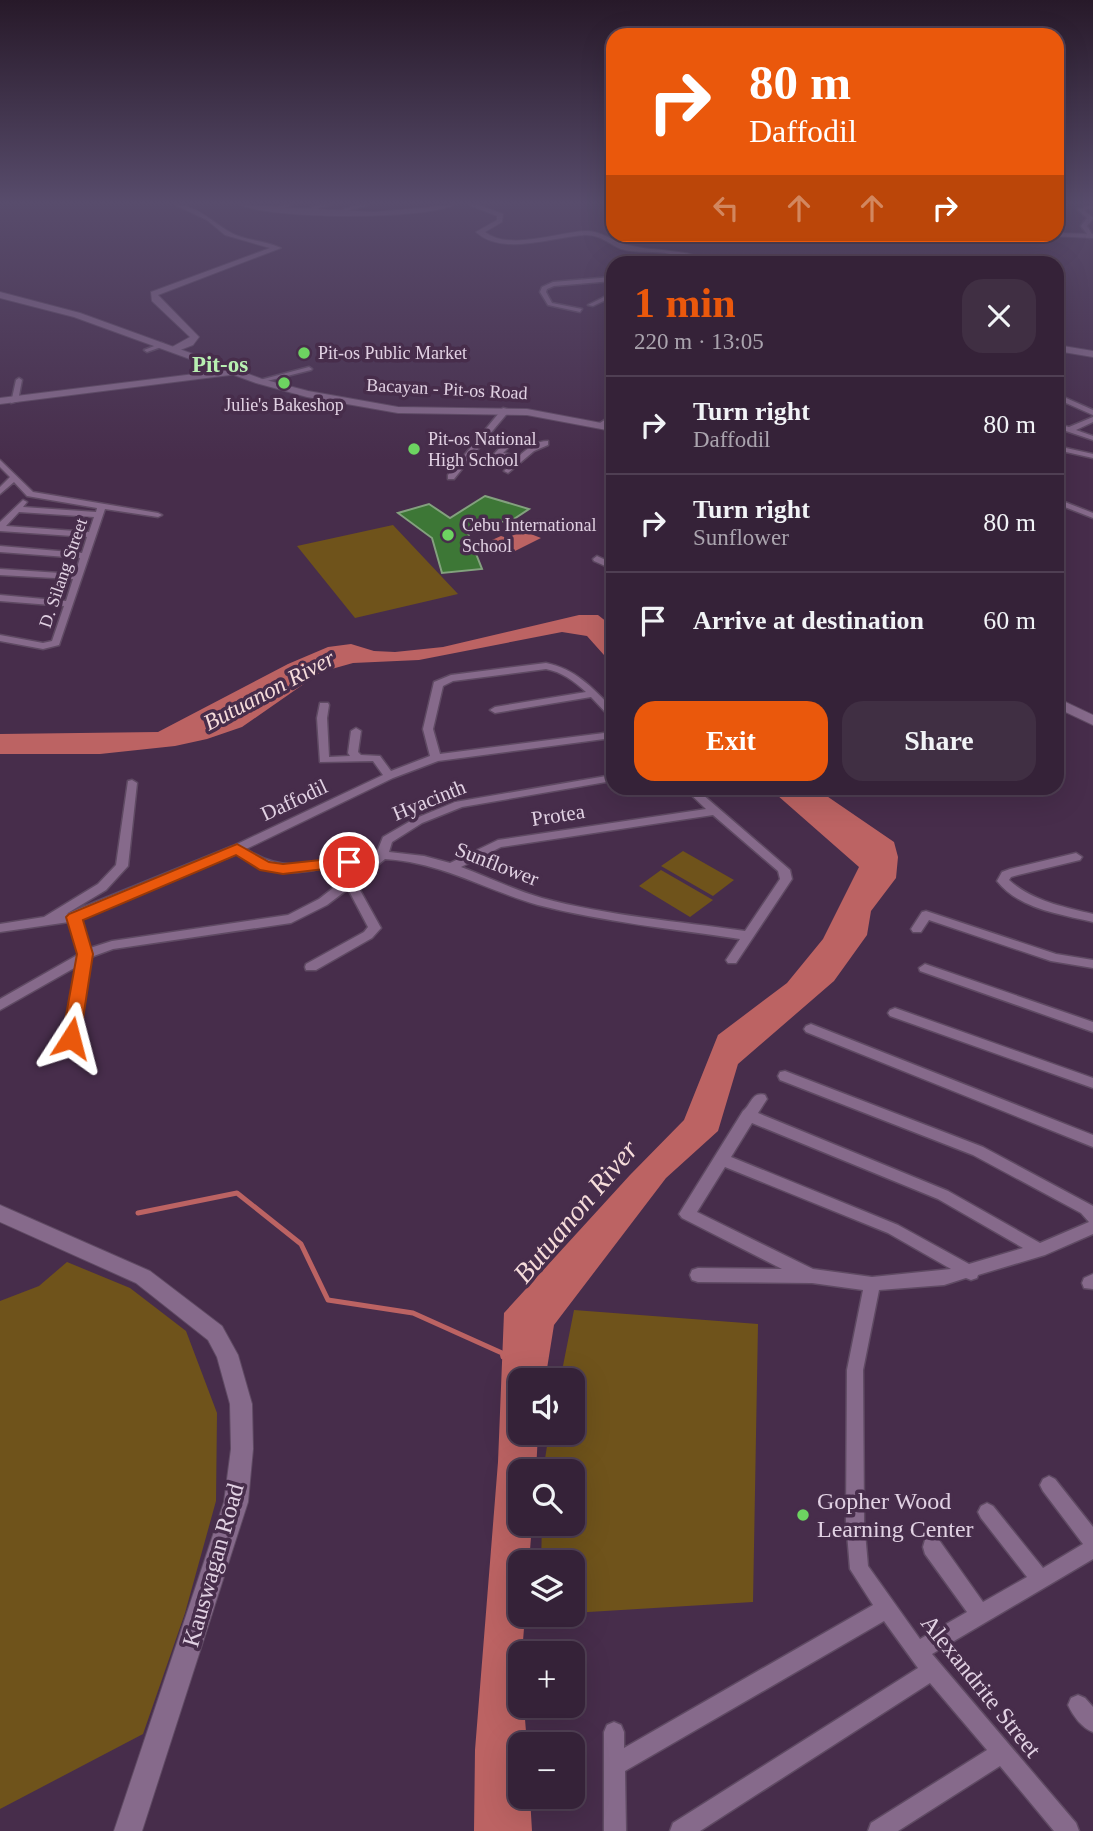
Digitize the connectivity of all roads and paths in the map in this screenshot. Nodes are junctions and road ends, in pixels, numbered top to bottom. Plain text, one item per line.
1 (164, 290) edge
2 (543, 290) edge
3 (0, 295) edge
4 (606, 298) edge
5 (591, 305) dead end
6 (580, 310) dead end
7 (162, 345) junction
8 (175, 349) junction
9 (1064, 349) edge
10 (147, 350) dead end
11 (1093, 354) edge
12 (309, 369) dead end
13 (235, 372) junction
14 (19, 380) dead end
15 (260, 381) junction
16 (1064, 400) edge
17 (0, 401) edge
18 (14, 401) junction
19 (506, 410) junction
20 (1093, 413) edge
21 (1093, 419) edge
22 (606, 424) edge
23 (1064, 428) edge
24 (1069, 430) junction
25 (1093, 438) edge
26 (484, 440) junction
27 (545, 443) dead end
28 (1064, 450) edge
29 (1093, 456) edge
30 (521, 458) junction
31 (0, 462) edge
32 (508, 471) dead end
33 (451, 477) dead end
34 (13, 478) junction
35 (0, 492) edge
36 (30, 494) junction
37 (1064, 504) edge
38 (101, 510) junction
39 (15, 511) junction
40 (0, 512) edge
41 (158, 515) dead end
42 (1093, 516) edge
43 (0, 528) edge
44 (92, 535) junction
45 (0, 549) edge
46 (86, 556) junction
47 (597, 559) dead end
48 (10, 563) edge
49 (606, 563) edge
50 (78, 577) junction
51 (0, 598) edge
52 (69, 604) junction
53 (0, 638) edge
54 (593, 694) junction
55 (324, 705) dead end
56 (1064, 706) edge
57 (606, 707) edge
58 (495, 709) dead end
59 (1093, 721) edge
60 (356, 731) dead end
61 (606, 736) edge
62 (358, 758) junction
63 (436, 758) junction
64 (389, 776) junction
65 (606, 779) edge
66 (132, 783) dead end
67 (697, 795) edge
68 (714, 811) junction
69 (237, 849) junction
70 (382, 855) junction
71 (1076, 857) dead end
72 (454, 866) junction
73 (350, 882) junction
74 (74, 917) junction
75 (1093, 918) edge
76 (46, 920) junction
77 (0, 928) edge
78 (917, 929) dead end
79 (749, 936) junction
80 (84, 956) junction
81 (732, 960) dead end
82 (1093, 964) edge
83 (311, 967) dead end
84 (925, 968) dead end
85 (0, 1005) edge
86 (895, 1013) dead end
87 (1093, 1027) edge
88 (811, 1029) dead end
89 (71, 1038) dead end
90 (785, 1076) dead end
91 (1093, 1083) edge
92 (760, 1099) dead end
93 (748, 1115) junction
94 (1093, 1141) edge
95 (722, 1160) junction
96 (0, 1213) edge
97 (1093, 1217) edge
98 (1093, 1227) edge
99 (1040, 1250) junction
100 (971, 1273) junction
101 (698, 1275) dead end
102 (812, 1276) junction
103 (873, 1284) junction
104 (1049, 1485) dead end
105 (988, 1512) dead end
106 (1093, 1542) edge
107 (932, 1547) dead end
108 (1093, 1549) edge
109 (859, 1569) joint
110 (1038, 1578) junction
111 (885, 1609) junction
112 (980, 1614) junction
113 (917, 1652) junction
114 (933, 1670) junction
115 (1079, 1705) dead end
116 (1093, 1722) edge
117 (614, 1732) dead end
118 (1001, 1753) junction
119 (615, 1765) junction
120 (1064, 1830) edge
121 (128, 1831) edge
122 (615, 1831) edge
123 (681, 1831) edge
124 (879, 1831) edge

1 - 8 street
2 - 6 street
3 - 7 main road, Bacayan - Pit-os Road
4 - 5 street
7 - 8 main road, Bacayan - Pit-os Road
7 - 10 street
8 - 13 main road, Bacayan - Pit-os Road
9 - 11 street
12 - 15 street
13 - 15 main road, Bacayan - Pit-os Road
13 - 18 street
14 - 18 street
15 - 19 main road, Bacayan - Pit-os Road
16 - 20 street
17 - 18 street
19 - 22 main road, Bacayan - Pit-os Road
19 - 26 street
21 - 24 street
23 - 24 street
24 - 25 street
26 - 30 street
26 - 33 street
27 - 30 street
28 - 29 street
30 - 32 street
31 - 34 street
34 - 35 street
34 - 36 street
36 - 38 street
36 - 39 street
37 - 42 street
38 - 39 street
38 - 41 street
38 - 44 street, D. Silang Street
39 - 40 street
39 - 43 street
43 - 44 street
44 - 46 street, D. Silang Street
45 - 48 street
46 - 48 street
46 - 50 street, D. Silang Street
47 - 49 street
48 - 50 street
50 - 52 street, D. Silang Street
51 - 52 street
52 - 53 street, D. Silang Street
54 - 57 street
54 - 58 street
54 - 63 street
55 - 62 street
56 - 59 main road
60 - 62 street
61 - 63 street, Daffodil
62 - 64 street
63 - 64 street, Daffodil
64 - 69 street, Daffodil
65 - 70 street, Hyacinth
66 - 76 street
67 - 68 street
68 - 72 street, Protea
68 - 79 street
69 - 70 street, Sunflower
69 - 74 street, Daffodil
70 - 72 street, Sunflower
70 - 73 street, Hyacinth
71 - 75 street
72 - 79 street, Sunflower
73 - 80 street, Hyacinth
73 - 83 street
74 - 76 street, Daffodil
74 - 80 street
76 - 77 street, Daffodil
78 - 82 street
79 - 81 street
80 - 85 street, Hyacinth
80 - 89 street
84 - 87 street
86 - 91 street
88 - 94 street
90 - 97 street
92 - 93 street
93 - 95 street
93 - 99 street
95 - 100 street
95 - 102 street
96 - 121 street, Kauswagan Road
98 - 99 street
99 - 100 street
100 - 103 street
101 - 102 street
102 - 103 street
103 - 109 street
104 - 106 street
105 - 110 street
107 - 112 street
108 - 110 street
109 - 111 street, Alexandrite Street
110 - 112 street
111 - 113 street, Alexandrite Street
111 - 119 street
112 - 113 street
113 - 114 street, Alexandrite Street
114 - 118 street, Alexandrite Street
114 - 123 street
115 - 116 street
117 - 119 street
118 - 120 street, Alexandrite Street
118 - 124 street
119 - 122 street

